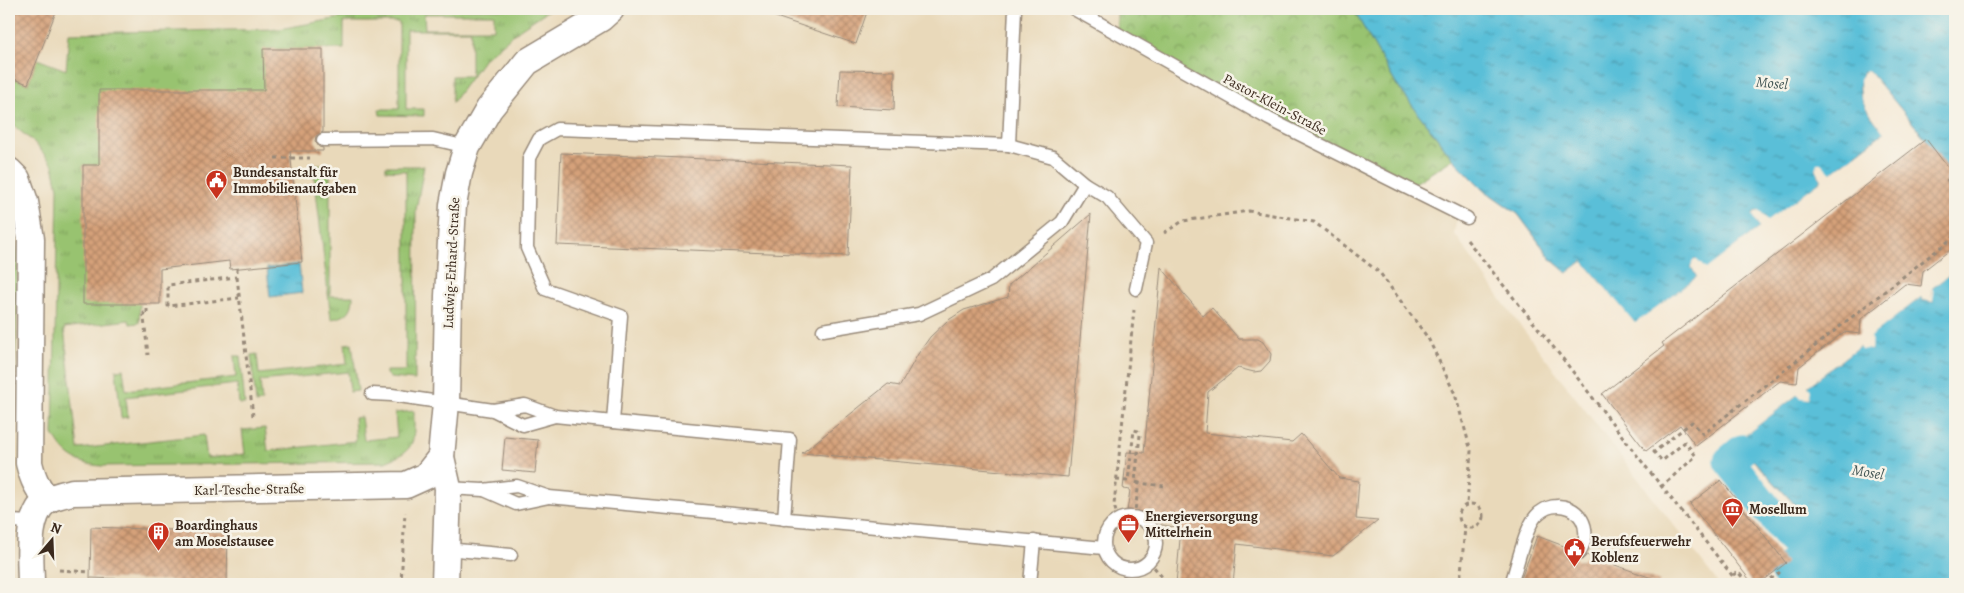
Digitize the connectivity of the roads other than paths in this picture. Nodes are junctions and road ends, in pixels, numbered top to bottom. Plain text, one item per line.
1 (611, 9) edge
2 (1016, 9) edge
3 (1074, 9) edge
4 (324, 140) dead end
5 (1008, 145) junction
6 (467, 147) junction
7 (9, 171) edge
8 (1085, 184) junction
9 (1466, 218) road end
10 (1136, 289) road end
11 (823, 330) dead end
12 (372, 394) dead end
13 (446, 403) junction
14 (493, 410) junction
15 (555, 416) junction
16 (614, 422) junction
17 (441, 458) junction
18 (448, 488) junction
19 (48, 500) junction
20 (784, 519) junction
21 (21, 521) edge
22 (1034, 541) junction
23 (1104, 548) junction
24 (446, 549) junction
25 (1580, 552) dead end
26 (511, 556) dead end
27 (31, 584) edge
28 (445, 584) edge
29 (1030, 584) edge
30 (1511, 584) edge

1 - 6 street, Ludwig-Erhard-Straße
2 - 5 lane
3 - 9 lane, Pastor-Klein-Straße
4 - 6 lane
5 - 8 lane
5 - 16 lane
6 - 13 street, Ludwig-Erhard-Straße
7 - 19 street
8 - 10 lane
8 - 11 lane
12 - 13 lane
13 - 14 lane
13 - 17 street, Ludwig-Erhard-Straße
14 - 15 lane
14 - 15 lane
15 - 16 lane
16 - 20 lane
17 - 18 street, Ludwig-Erhard-Straße
17 - 19 street, Karl-Tesche-Straße
18 - 20 lane
18 - 24 street, Ludwig-Erhard-Straße
19 - 21 street
20 - 22 lane
21 - 27 street
22 - 23 lane
22 - 29 lane
23 - 23 lane
24 - 26 lane
24 - 28 street, Ludwig-Erhard-Straße
25 - 30 lane

